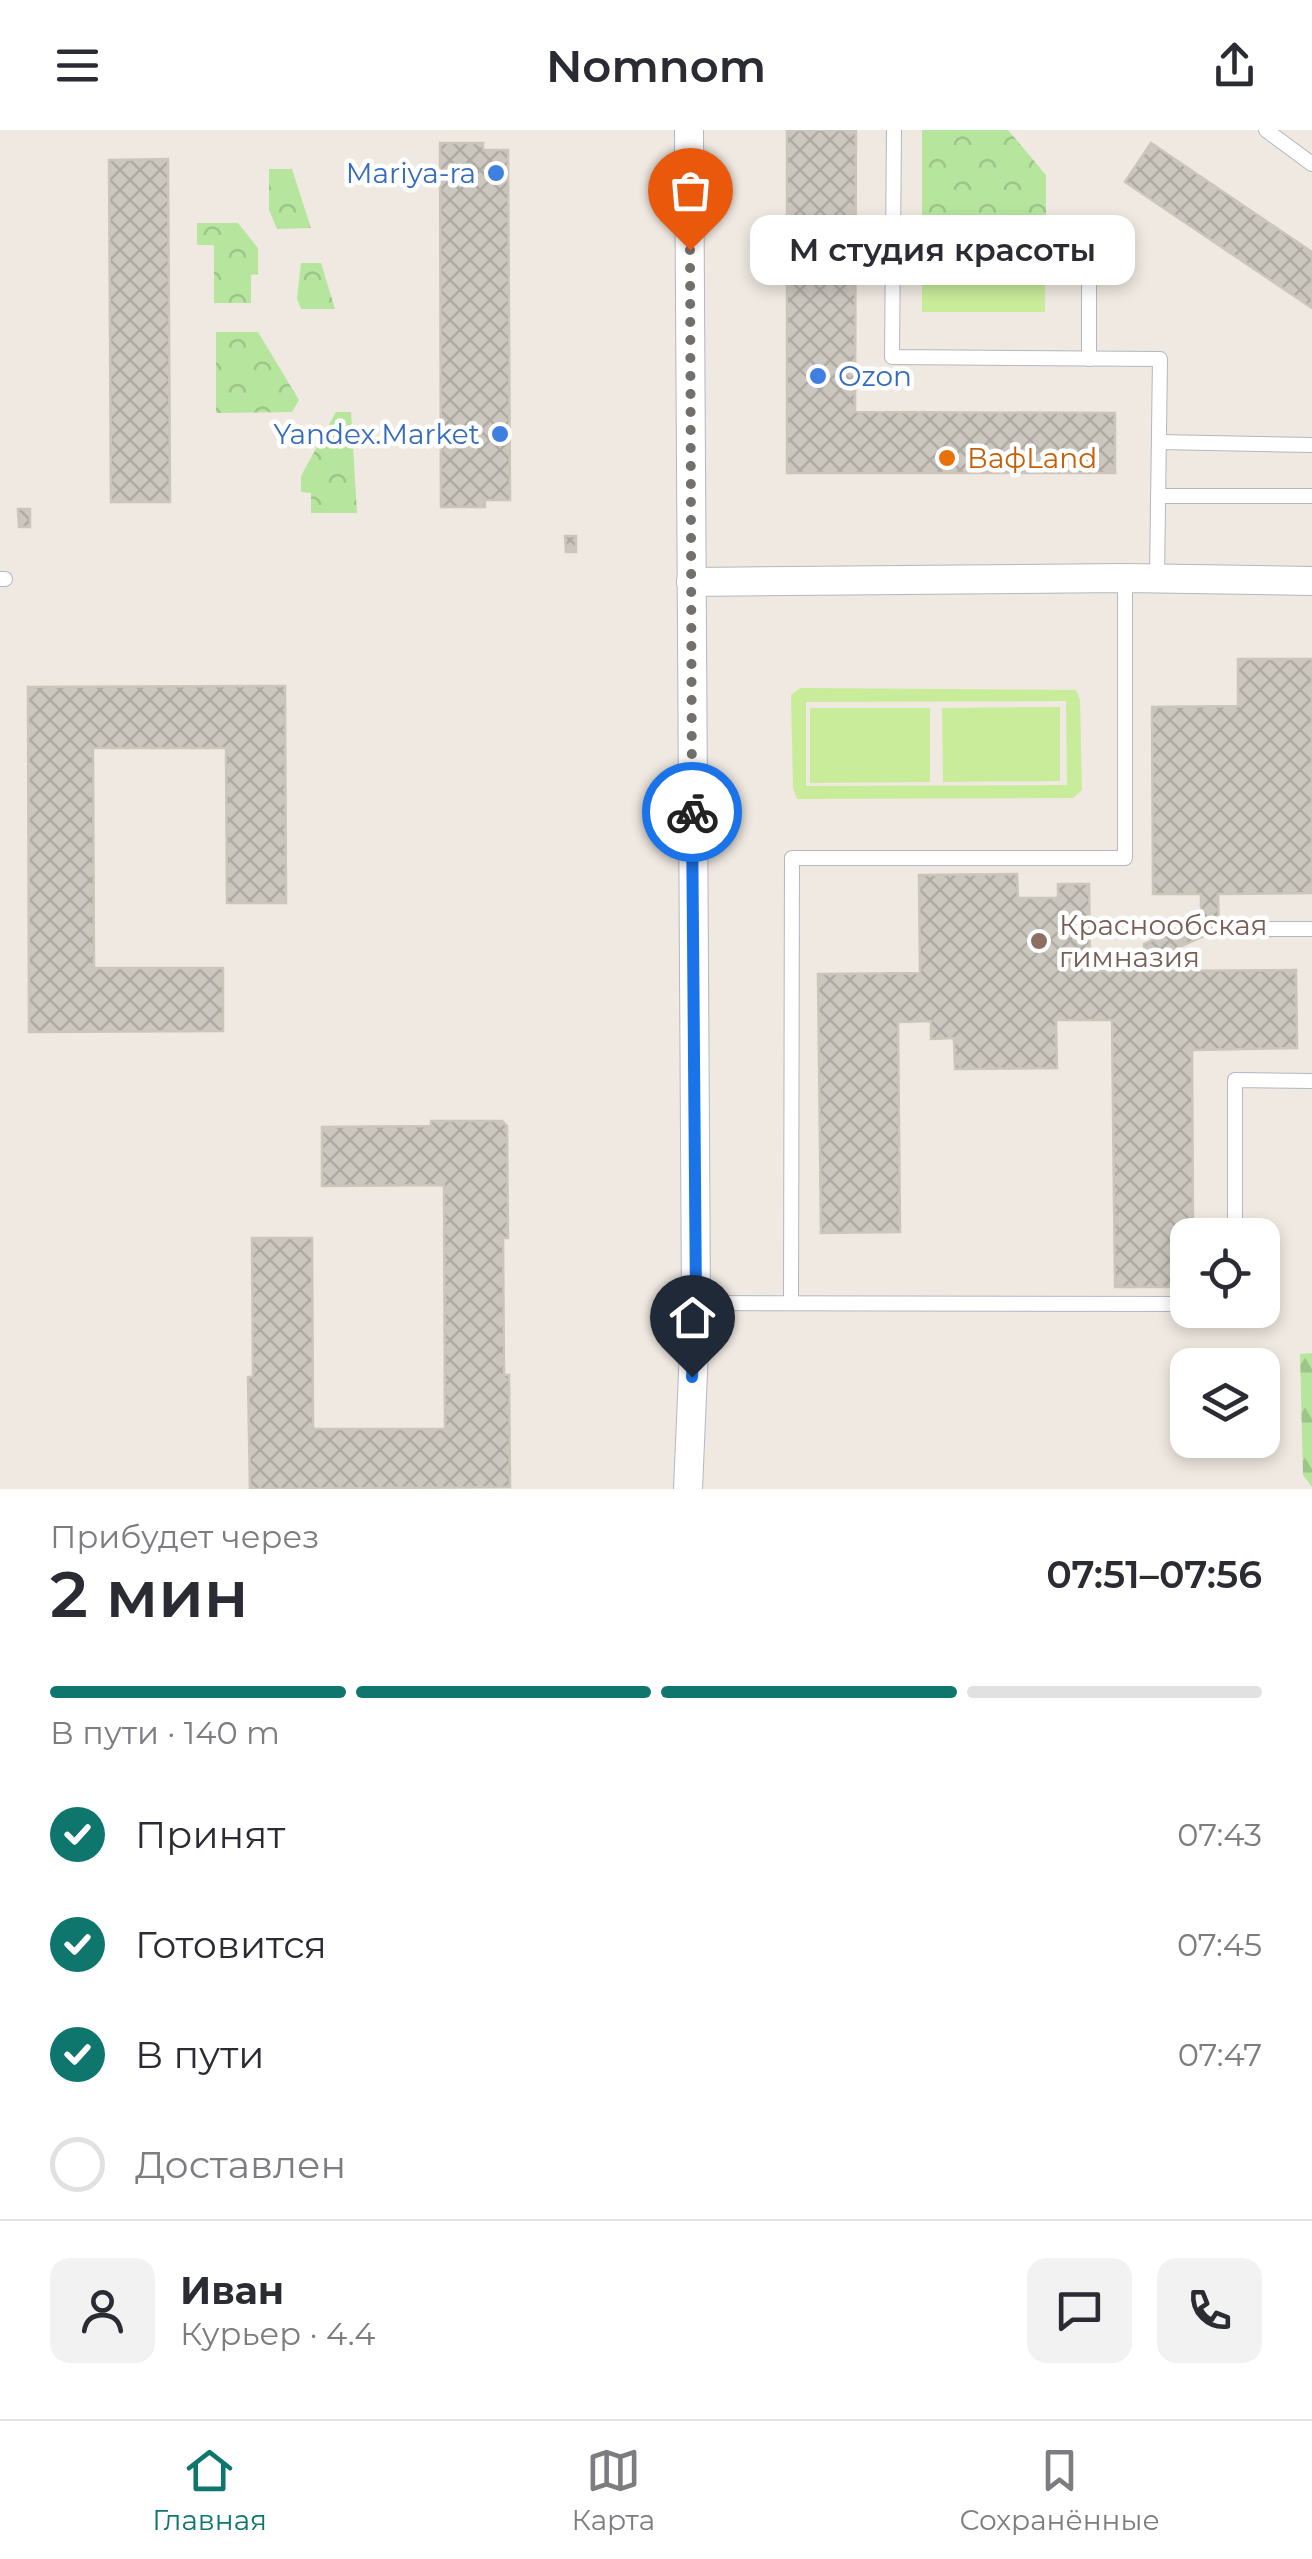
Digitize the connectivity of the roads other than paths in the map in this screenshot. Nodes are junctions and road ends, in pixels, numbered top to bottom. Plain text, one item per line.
1 (690, 130) edge
2 (894, 130) edge
3 (1266, 130) edge
4 (1312, 164) edge
5 (1090, 244) dead end
6 (1089, 359) junction
7 (1159, 442) junction
8 (1312, 445) edge
9 (1158, 496) junction
10 (1312, 496) edge
11 (1125, 578) junction
12 (1158, 578) junction
13 (1312, 581) edge
14 (691, 582) junction
15 (1236, 929) dead end
16 (1312, 929) edge
17 (1312, 1081) edge
18 (1234, 1218) edge
19 (696, 1303) junction
20 (792, 1303) junction
21 (1170, 1304) edge
22 (688, 1489) edge

1 - 14 street
2 - 6 lane
3 - 4 lane
5 - 6 lane
6 - 7 lane
7 - 8 lane
7 - 9 lane
9 - 10 lane
9 - 12 lane
11 - 12 street
11 - 14 street
11 - 20 lane
12 - 13 street
14 - 19 street
15 - 16 lane
17 - 18 lane
19 - 20 lane
19 - 22 street
20 - 21 lane

